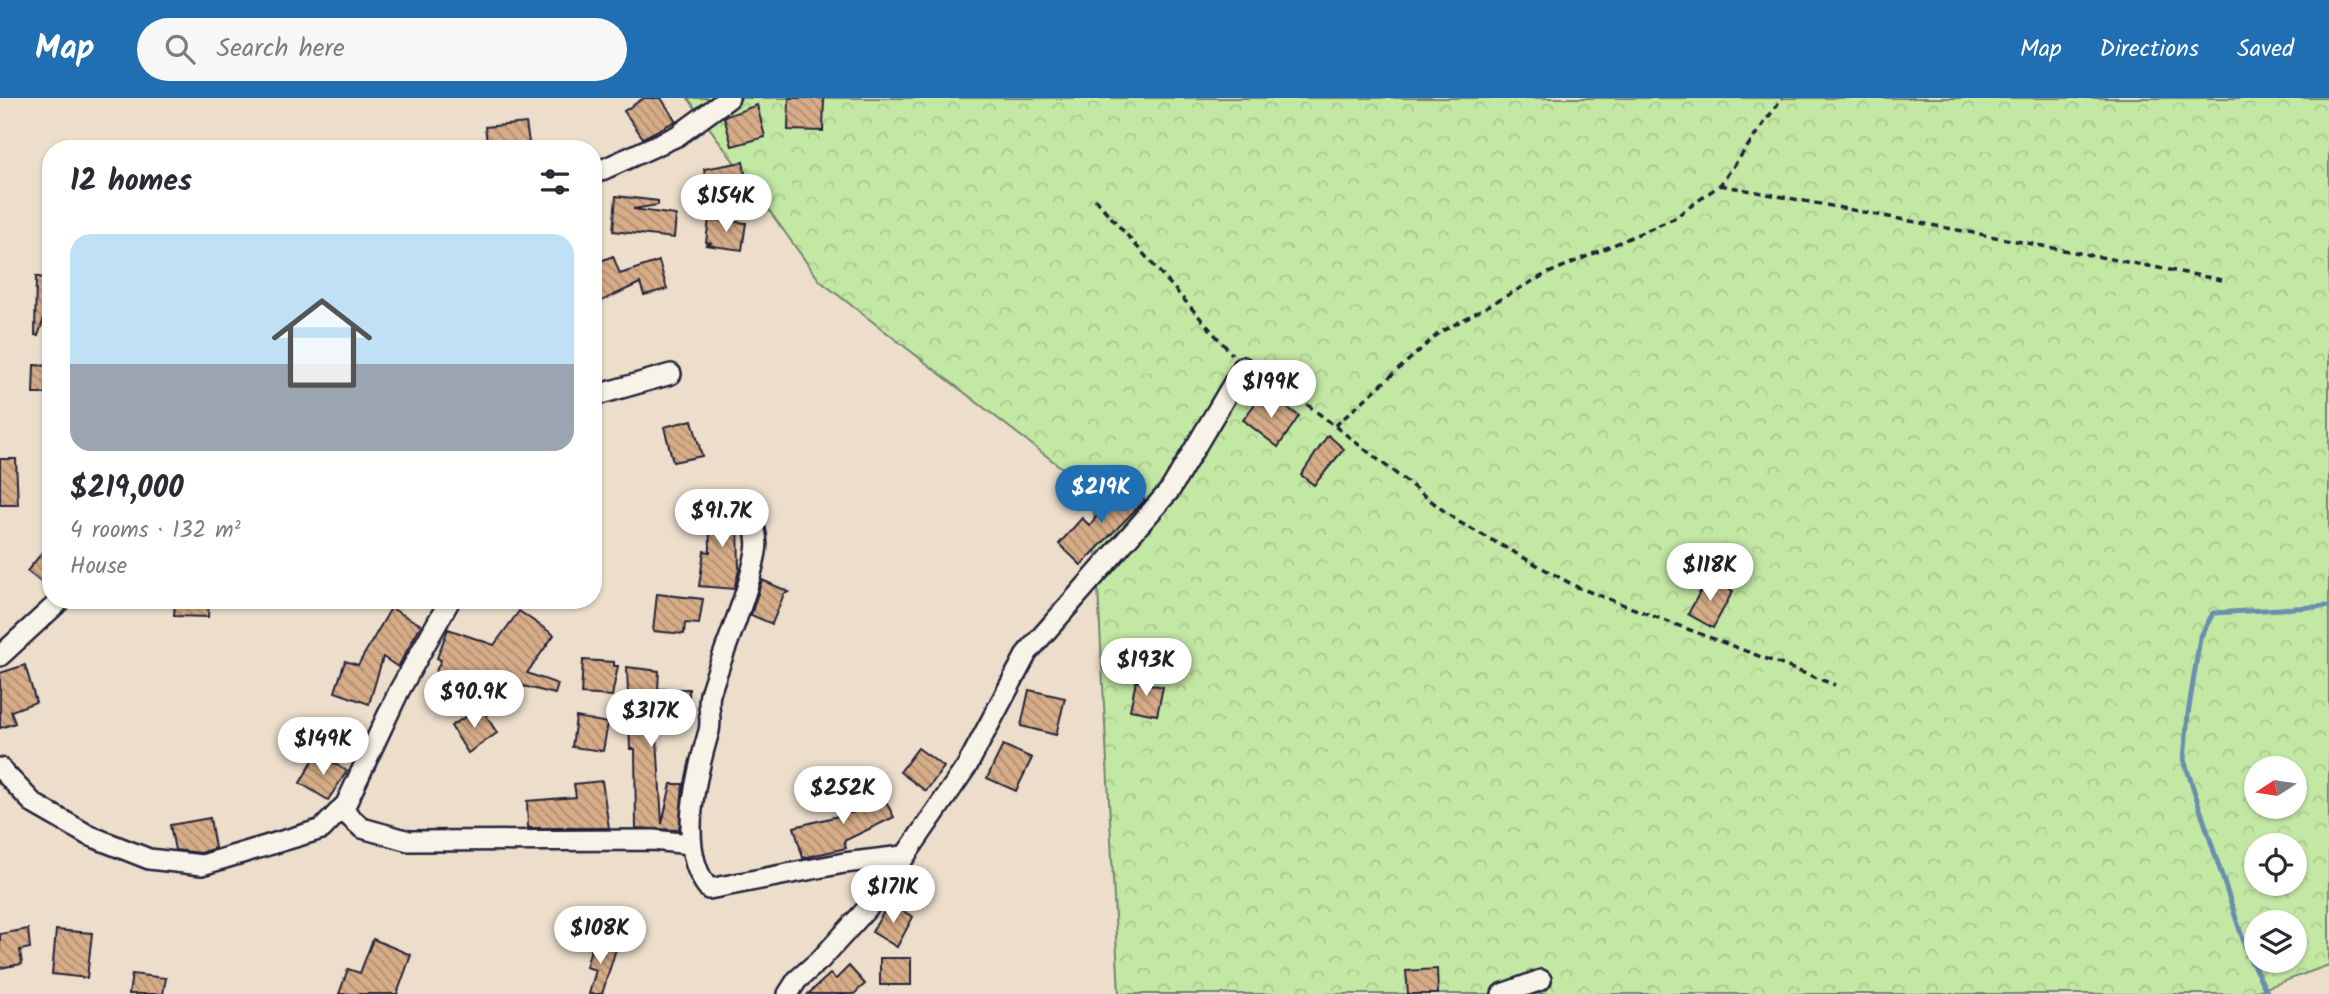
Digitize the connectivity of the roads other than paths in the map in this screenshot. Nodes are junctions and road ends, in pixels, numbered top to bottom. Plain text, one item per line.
1 (729, 98) edge
2 (602, 170) edge
3 (1243, 367) road end
4 (671, 374) dead end
5 (602, 393) edge
6 (745, 506) dead end
7 (51, 609) edge
8 (445, 609) edge
9 (0, 656) edge
10 (0, 768) edge
11 (341, 809) junction
12 (690, 844) junction
13 (903, 856) junction
14 (1541, 980) dead end
15 (788, 994) edge
16 (1502, 994) edge

1 - 2 street
3 - 13 street
4 - 5 street
6 - 12 street
7 - 9 street
8 - 11 street
10 - 11 street
11 - 12 street
12 - 13 street
13 - 15 street
14 - 16 street

